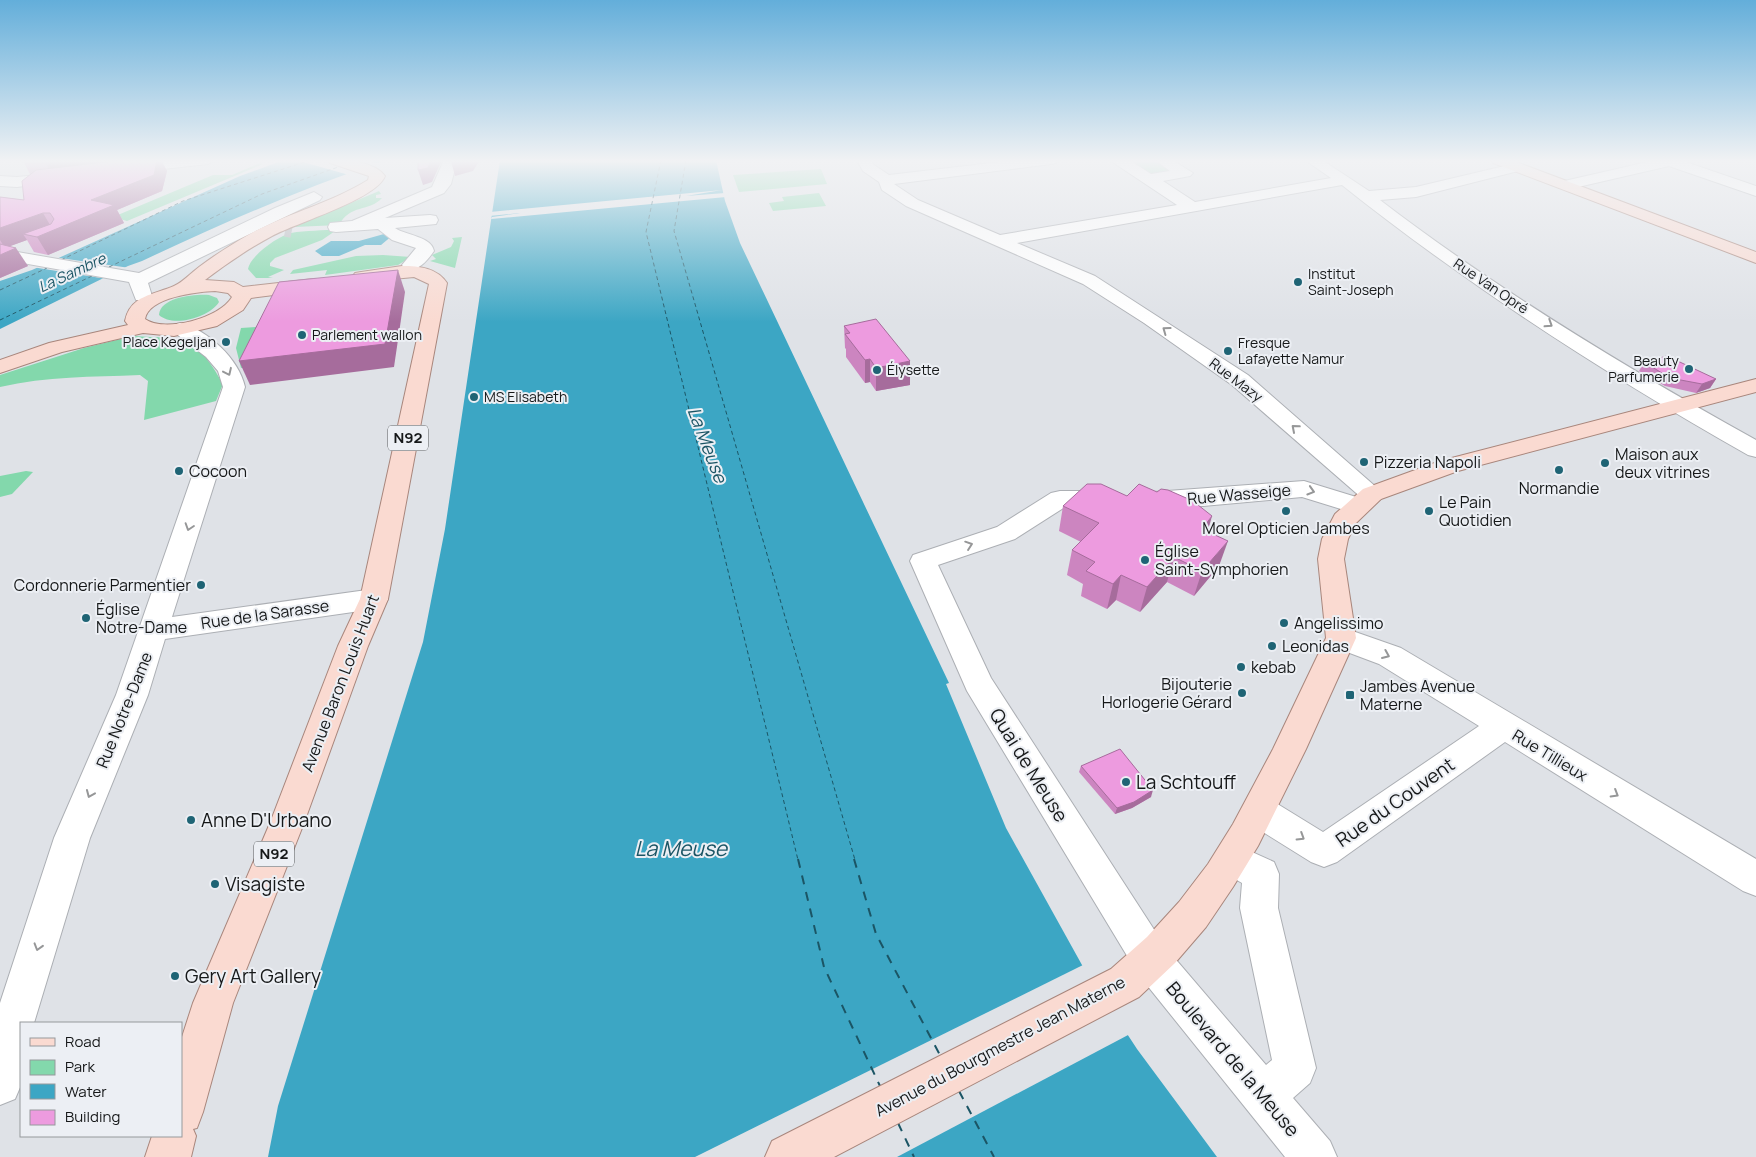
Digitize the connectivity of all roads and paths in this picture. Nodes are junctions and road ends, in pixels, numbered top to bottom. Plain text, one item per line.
1 (284, 214) tunnel mouth
2 (307, 214) edge
3 (382, 214) edge
4 (937, 214) edge
5 (1151, 214) edge
6 (1388, 214) edge
7 (1641, 214) edge
8 (430, 220) dead end
9 (388, 223) junction
10 (358, 224) junction
11 (336, 227) dead end
12 (1035, 234) junction
13 (247, 235) junction
14 (997, 241) junction
15 (4, 254) edge
16 (1756, 258) edge
17 (412, 265) dead end
18 (1089, 280) junction
19 (308, 286) junction
20 (232, 289) junction
21 (174, 291) junction
22 (138, 297) junction
23 (232, 311) junction
24 (180, 329) junction
25 (0, 356) edge
26 (0, 367) edge
27 (1756, 385) edge
28 (1676, 405) junction
29 (1756, 450) edge
30 (1365, 500) junction
31 (923, 561) joint
32 (374, 599) junction
33 (155, 630) junction
34 (1341, 638) junction
35 (1503, 726) junction
36 (1260, 811) junction
37 (1232, 859) junction
38 (1756, 879) edge
39 (1139, 972) junction
40 (0, 1084) edge
41 (1262, 1096) junction
42 (182, 1109) edge
43 (174, 1137) edge
44 (168, 1157) edge
45 (788, 1157) edge
46 (1314, 1157) edge

1 - 13 street
2 - 13 main road
3 - 10 street
4 - 14 street, Rue Mazy
5 - 12 street
6 -> 28 street, Rue Van Opré
7 - 16 main road
8 - 9 street
9 - 10 street
9 - 17 street
10 - 11 street
12 - 14 street
12 - 18 street, Rue Mazy
13 - 20 main road
13 - 21 main road
13 - 22 street
14 - 18 street, Rue Mazy
15 - 22 street
30 -> 18 street, Rue Mazy
19 - 20 main road, Avenue Baron Louis Huart / N92
19 - 23 main road, Avenue Baron Louis Huart / N92
19 - 32 main road, Avenue Baron Louis Huart / N92
20 - 21 main road, Avenue Baron Louis Huart
20 - 23 main road
21 - 22 main road
22 - 24 main road, Avenue Baron Louis Huart
22 - 25 main road
22 - 26 main road
23 - 24 main road, Avenue Baron Louis Huart
24 -> 33 street, Rue Notre-Dame
27 - 28 main road
28 - 29 street, Rue Van Opré
28 - 30 main road
31 -> 30 street, Rue Wasseige
30 - 34 main road
31 - 39 street, Quai de Meuse
32 - 33 street, Rue de la Sarasse
32 - 42 main road, Avenue Baron Louis Huart / N92
33 -> 40 street, Rue Notre-Dame
34 -> 35 street, Rue Tillieux
34 - 36 main road, Avenue du Bourgmestre Jean Materne
36 -> 35 street, Rue du Couvent
35 -> 38 street, Rue Tillieux
36 - 37 main road, Avenue du Bourgmestre Jean Materne
37 - 39 main road, Avenue du Bourgmestre Jean Materne
37 - 41 street
39 - 41 street, Boulevard de la Meuse
39 - 45 main road, Avenue du Bourgmestre Jean Materne
41 - 46 street, Boulevard de la Meuse
43 - 44 main road

